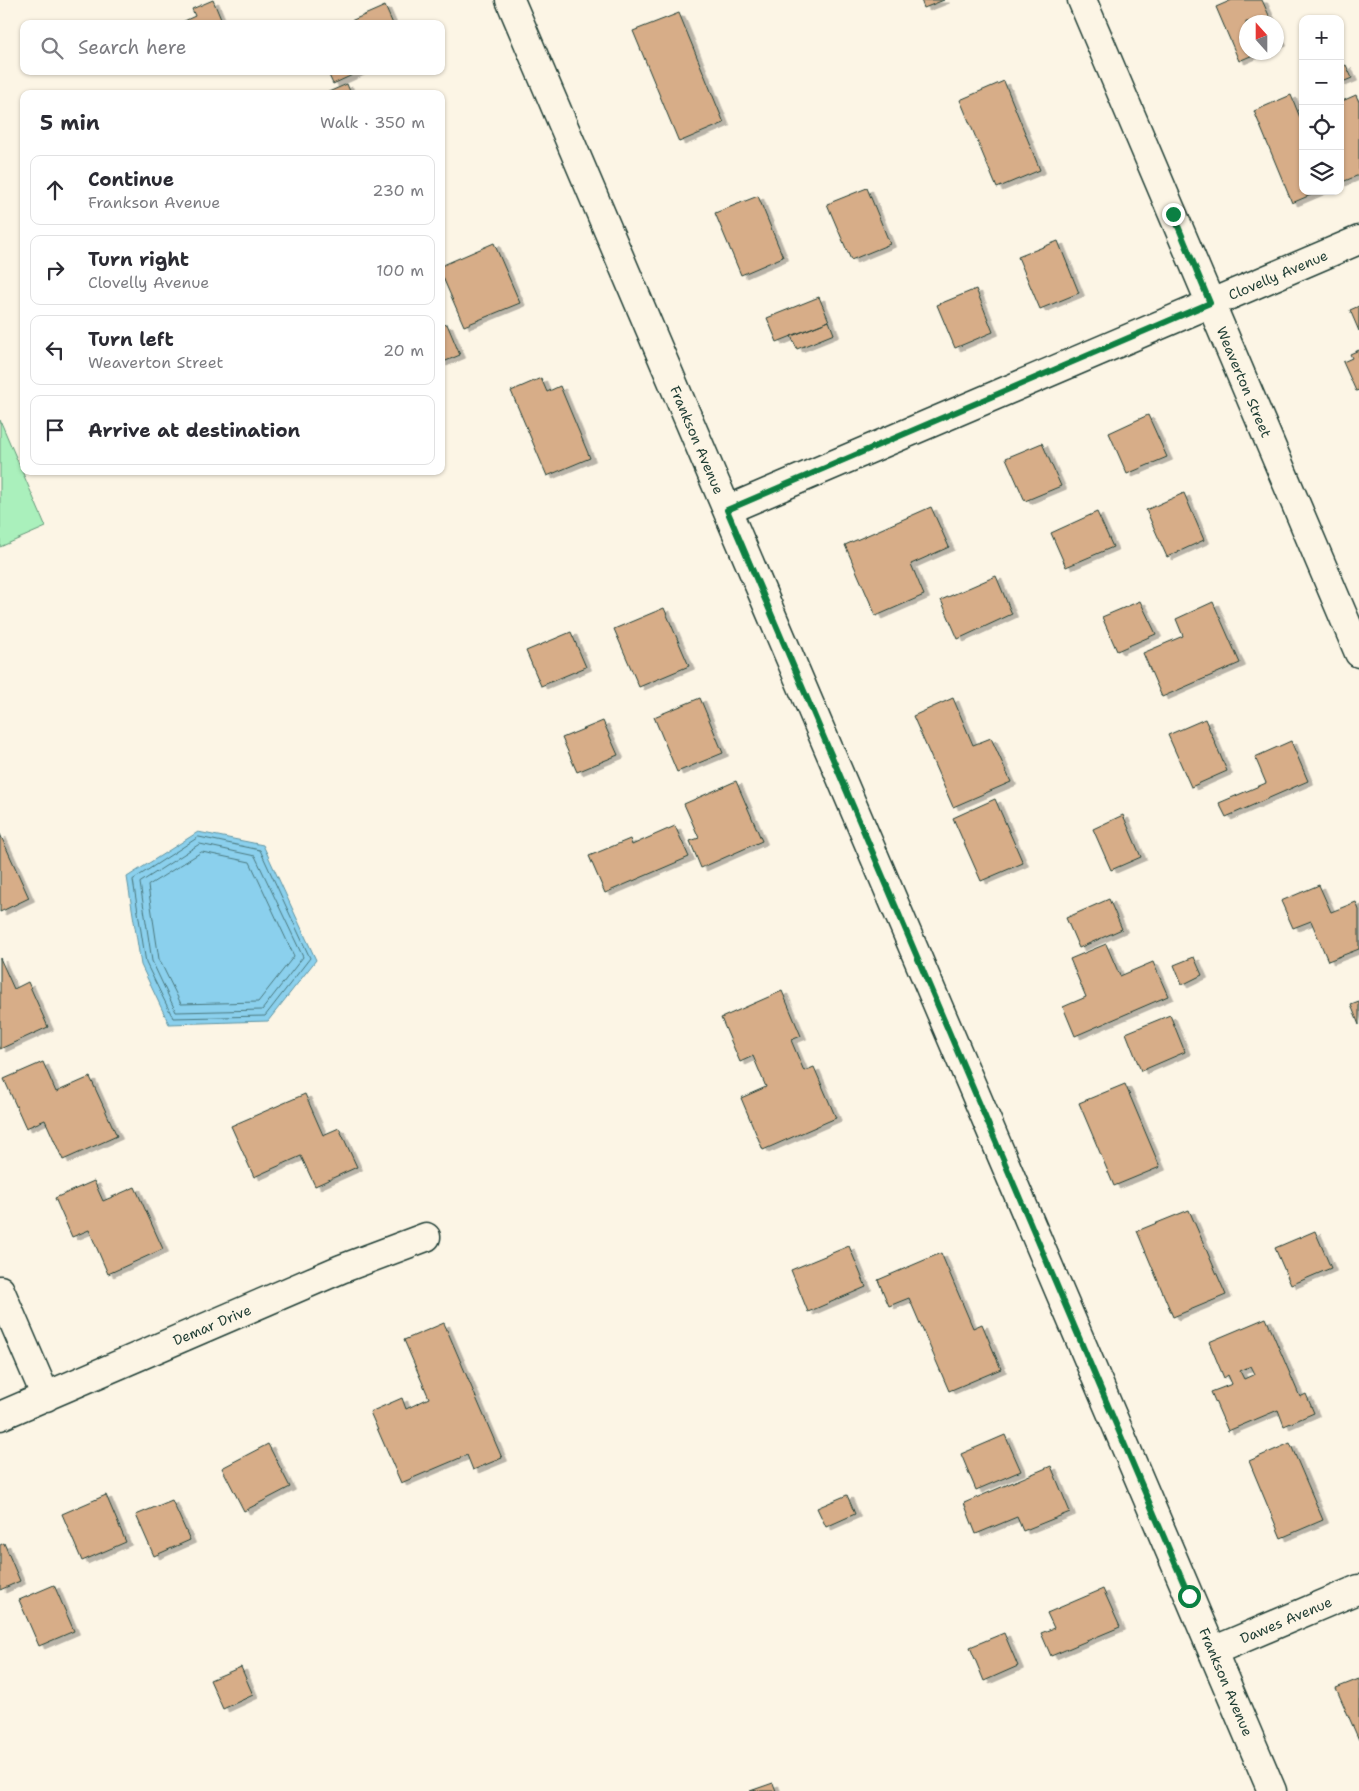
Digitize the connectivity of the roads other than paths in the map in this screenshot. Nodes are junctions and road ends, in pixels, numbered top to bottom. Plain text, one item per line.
1 (510, 0) edge
2 (1082, 0) edge
3 (1359, 240) edge
4 (1210, 303) junction
5 (727, 510) junction
6 (1359, 653) edge
7 (426, 1237) dead end
8 (0, 1290) edge
9 (46, 1396) junction
10 (0, 1416) edge
11 (1359, 1589) edge
12 (1213, 1651) junction
13 (1272, 1791) edge

1 - 5 street, Frankson Avenue
2 - 4 street, Weaverton Street
3 - 4 street, Clovelly Avenue
4 - 5 street, Clovelly Avenue
4 - 6 street, Weaverton Street
5 - 12 street, Frankson Avenue
7 - 9 street, Demar Drive
8 - 9 street
9 - 10 street, Demar Drive
11 - 12 street, Dawes Avenue
12 - 13 street, Frankson Avenue

